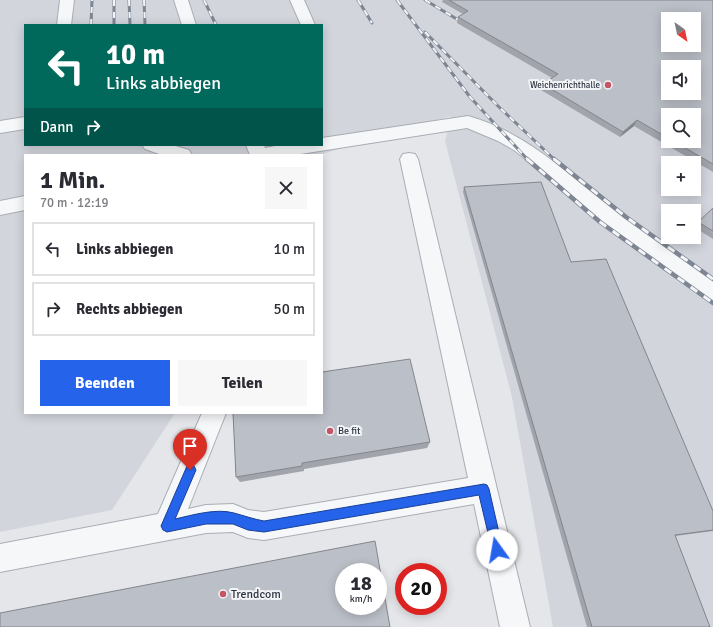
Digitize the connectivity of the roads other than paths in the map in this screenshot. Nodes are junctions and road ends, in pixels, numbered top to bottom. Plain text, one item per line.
1 (66, 0) edge
2 (181, 0) edge
3 (297, 0) edge
4 (64, 24) edge
5 (189, 24) edge
6 (308, 24) edge
7 (24, 123) edge
8 (0, 127) edge
9 (323, 143) edge
10 (154, 146) edge
11 (307, 146) edge
12 (179, 154) edge
13 (264, 154) edge
14 (409, 159) dead end
15 (24, 203) edge
16 (0, 208) edge
17 (713, 292) edge
18 (214, 414) edge
19 (484, 489) junction
20 (167, 526) junction
21 (0, 558) edge
22 (515, 627) edge

1 - 4 lane
2 - 5 lane
3 - 6 lane
7 - 8 lane
9 - 17 lane
10 - 12 lane
11 - 13 lane
14 - 19 lane
15 - 16 lane
18 - 20 lane
19 - 20 lane
19 - 22 lane
20 - 21 lane

